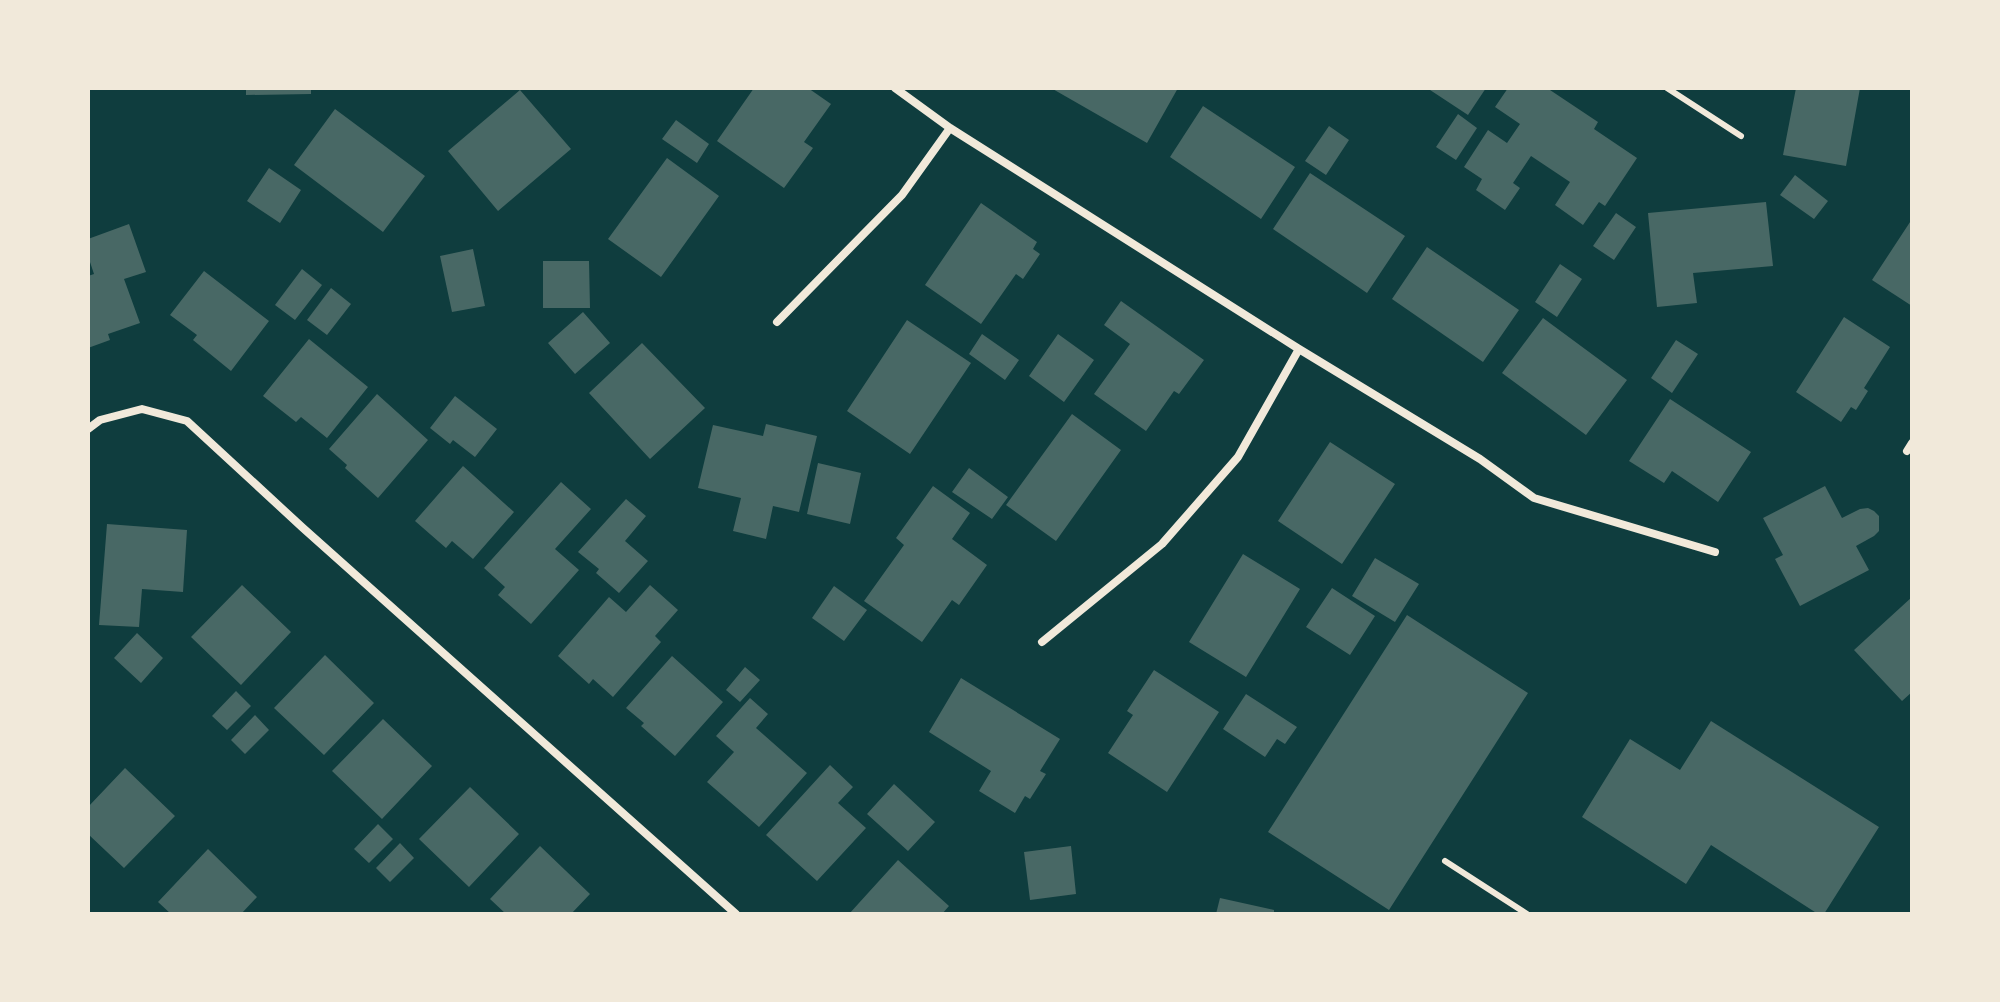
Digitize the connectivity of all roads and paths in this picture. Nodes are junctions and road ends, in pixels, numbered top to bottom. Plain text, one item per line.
1 (895, 88) edge
2 (1667, 88) edge
3 (950, 128) junction
4 (1741, 136) dead end
5 (777, 322) dead end
6 (1299, 349) junction
7 (88, 429) edge
8 (1715, 552) dead end
9 (1042, 642) dead end
10 (1445, 861) dead end
11 (736, 914) edge
12 (1527, 914) edge

1 - 3 street
2 - 4 lane
3 - 5 street
3 - 6 street
6 - 8 street
6 - 9 street
7 - 11 street
10 - 12 lane

